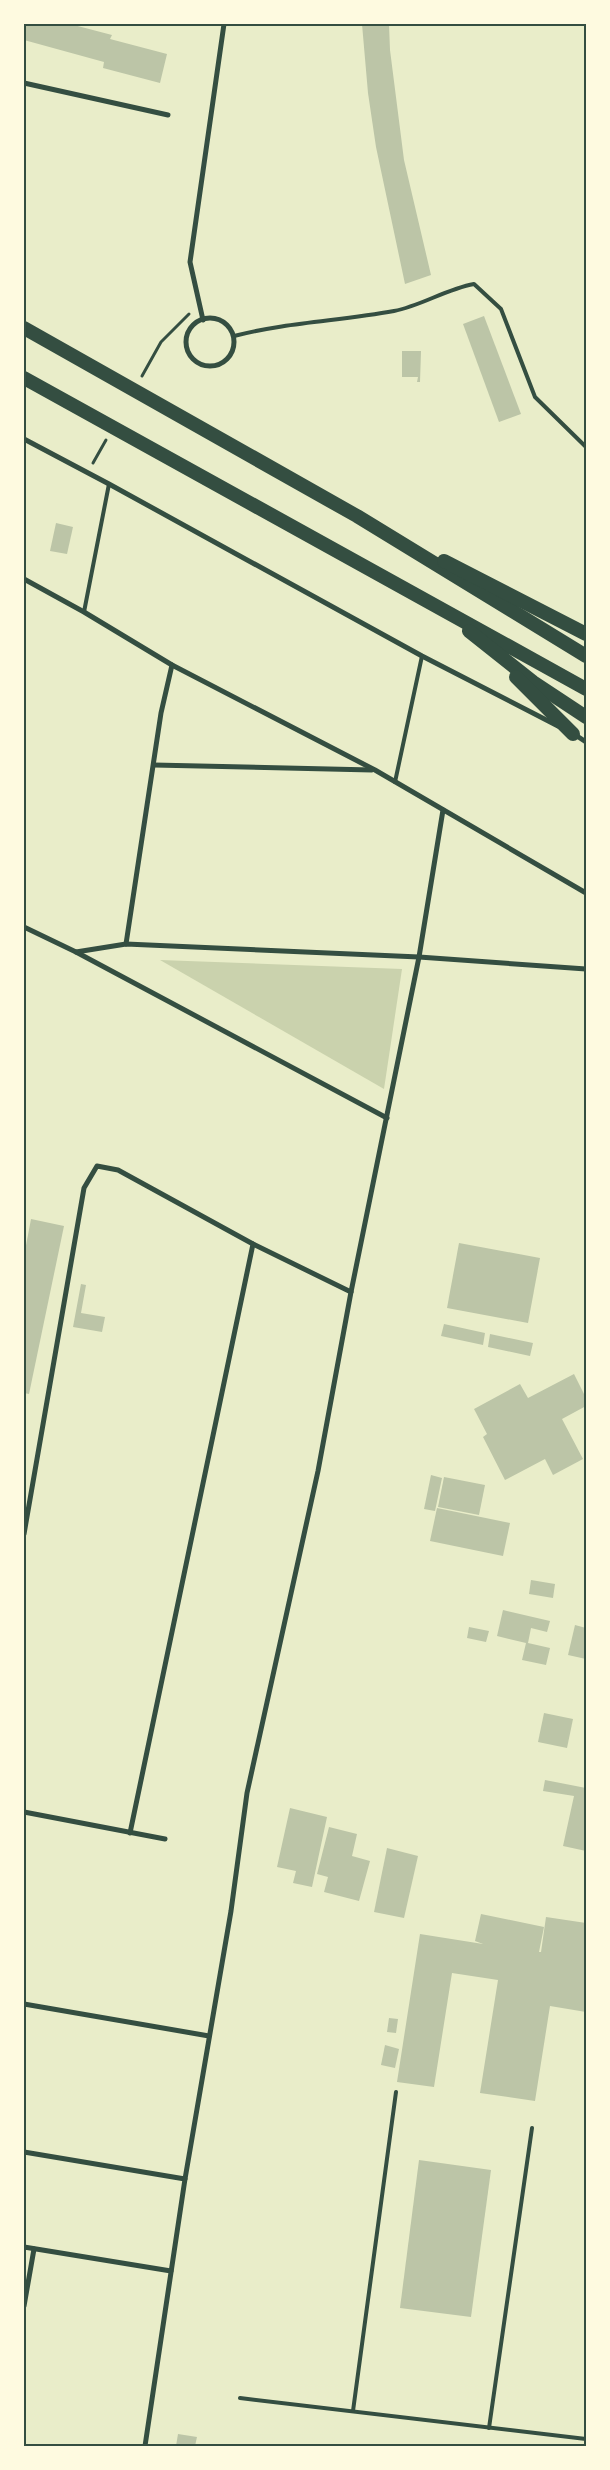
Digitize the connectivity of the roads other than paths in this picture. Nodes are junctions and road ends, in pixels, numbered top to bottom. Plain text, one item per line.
1 (224, 24) edge
2 (24, 83) edge
3 (168, 114) dead end
4 (203, 320) junction
5 (24, 328) edge
6 (234, 336) junction
7 (24, 378) edge
8 (24, 439) edge
9 (586, 447) edge
10 (109, 484) junction
11 (357, 516) junction
12 (24, 579) edge
13 (84, 612) junction
14 (450, 613) junction
15 (586, 634) edge
16 (422, 656) junction
17 (586, 656) edge
18 (502, 659) junction
19 (172, 665) junction
20 (586, 690) edge
21 (586, 717) edge
22 (574, 734) junction
23 (586, 742) edge
24 (154, 764) junction
25 (375, 770) junction
26 (394, 782) junction
27 (444, 810) junction
28 (586, 893) edge
29 (24, 927) edge
30 (126, 944) junction
31 (76, 952) junction
32 (419, 957) junction
33 (586, 969) edge
34 (386, 1118) junction
35 (254, 1244) junction
36 (351, 1292) junction
37 (24, 1534) edge
38 (24, 1812) edge
39 (130, 1833) junction
40 (165, 1839) dead end
41 (24, 2004) edge
42 (209, 2036) junction
43 (396, 2092) dead end
44 (532, 2128) dead end
45 (24, 2152) edge
46 (185, 2180) junction
47 (24, 2247) edge
48 (34, 2249) junction
49 (171, 2271) junction
50 (24, 2306) edge
51 (240, 2398) dead end
52 (353, 2411) junction
53 (489, 2428) junction
54 (586, 2439) edge
55 (145, 2446) edge

1 - 4 street
2 - 3 street
4 - 6 street
4 - 6 street
5 - 11 highway
6 - 9 lane
7 - 14 highway
8 - 10 street
10 - 13 lane
10 - 16 street
11 - 15 highway
11 - 17 highway
12 - 13 street
13 - 19 street
14 - 18 highway
14 - 20 highway
16 - 22 street
16 - 26 lane
18 - 21 highway
18 - 22 highway
19 - 24 street
19 - 25 street
22 - 23 street
24 - 25 street
24 - 30 street
25 - 26 street
26 - 27 street
27 - 28 street
27 - 32 street
29 - 31 street
30 - 31 street
30 - 32 street
31 - 34 street
32 - 33 street
32 - 34 street
34 - 36 street
35 - 36 street
35 - 37 street
35 - 39 street
36 - 42 street
38 - 39 street
39 - 40 street
41 - 42 street
42 - 46 street
43 - 52 lane
44 - 53 lane
45 - 46 street
46 - 49 street
47 - 48 street
48 - 49 street
48 - 50 street
49 - 55 street
51 - 52 lane
52 - 53 lane
53 - 54 lane

